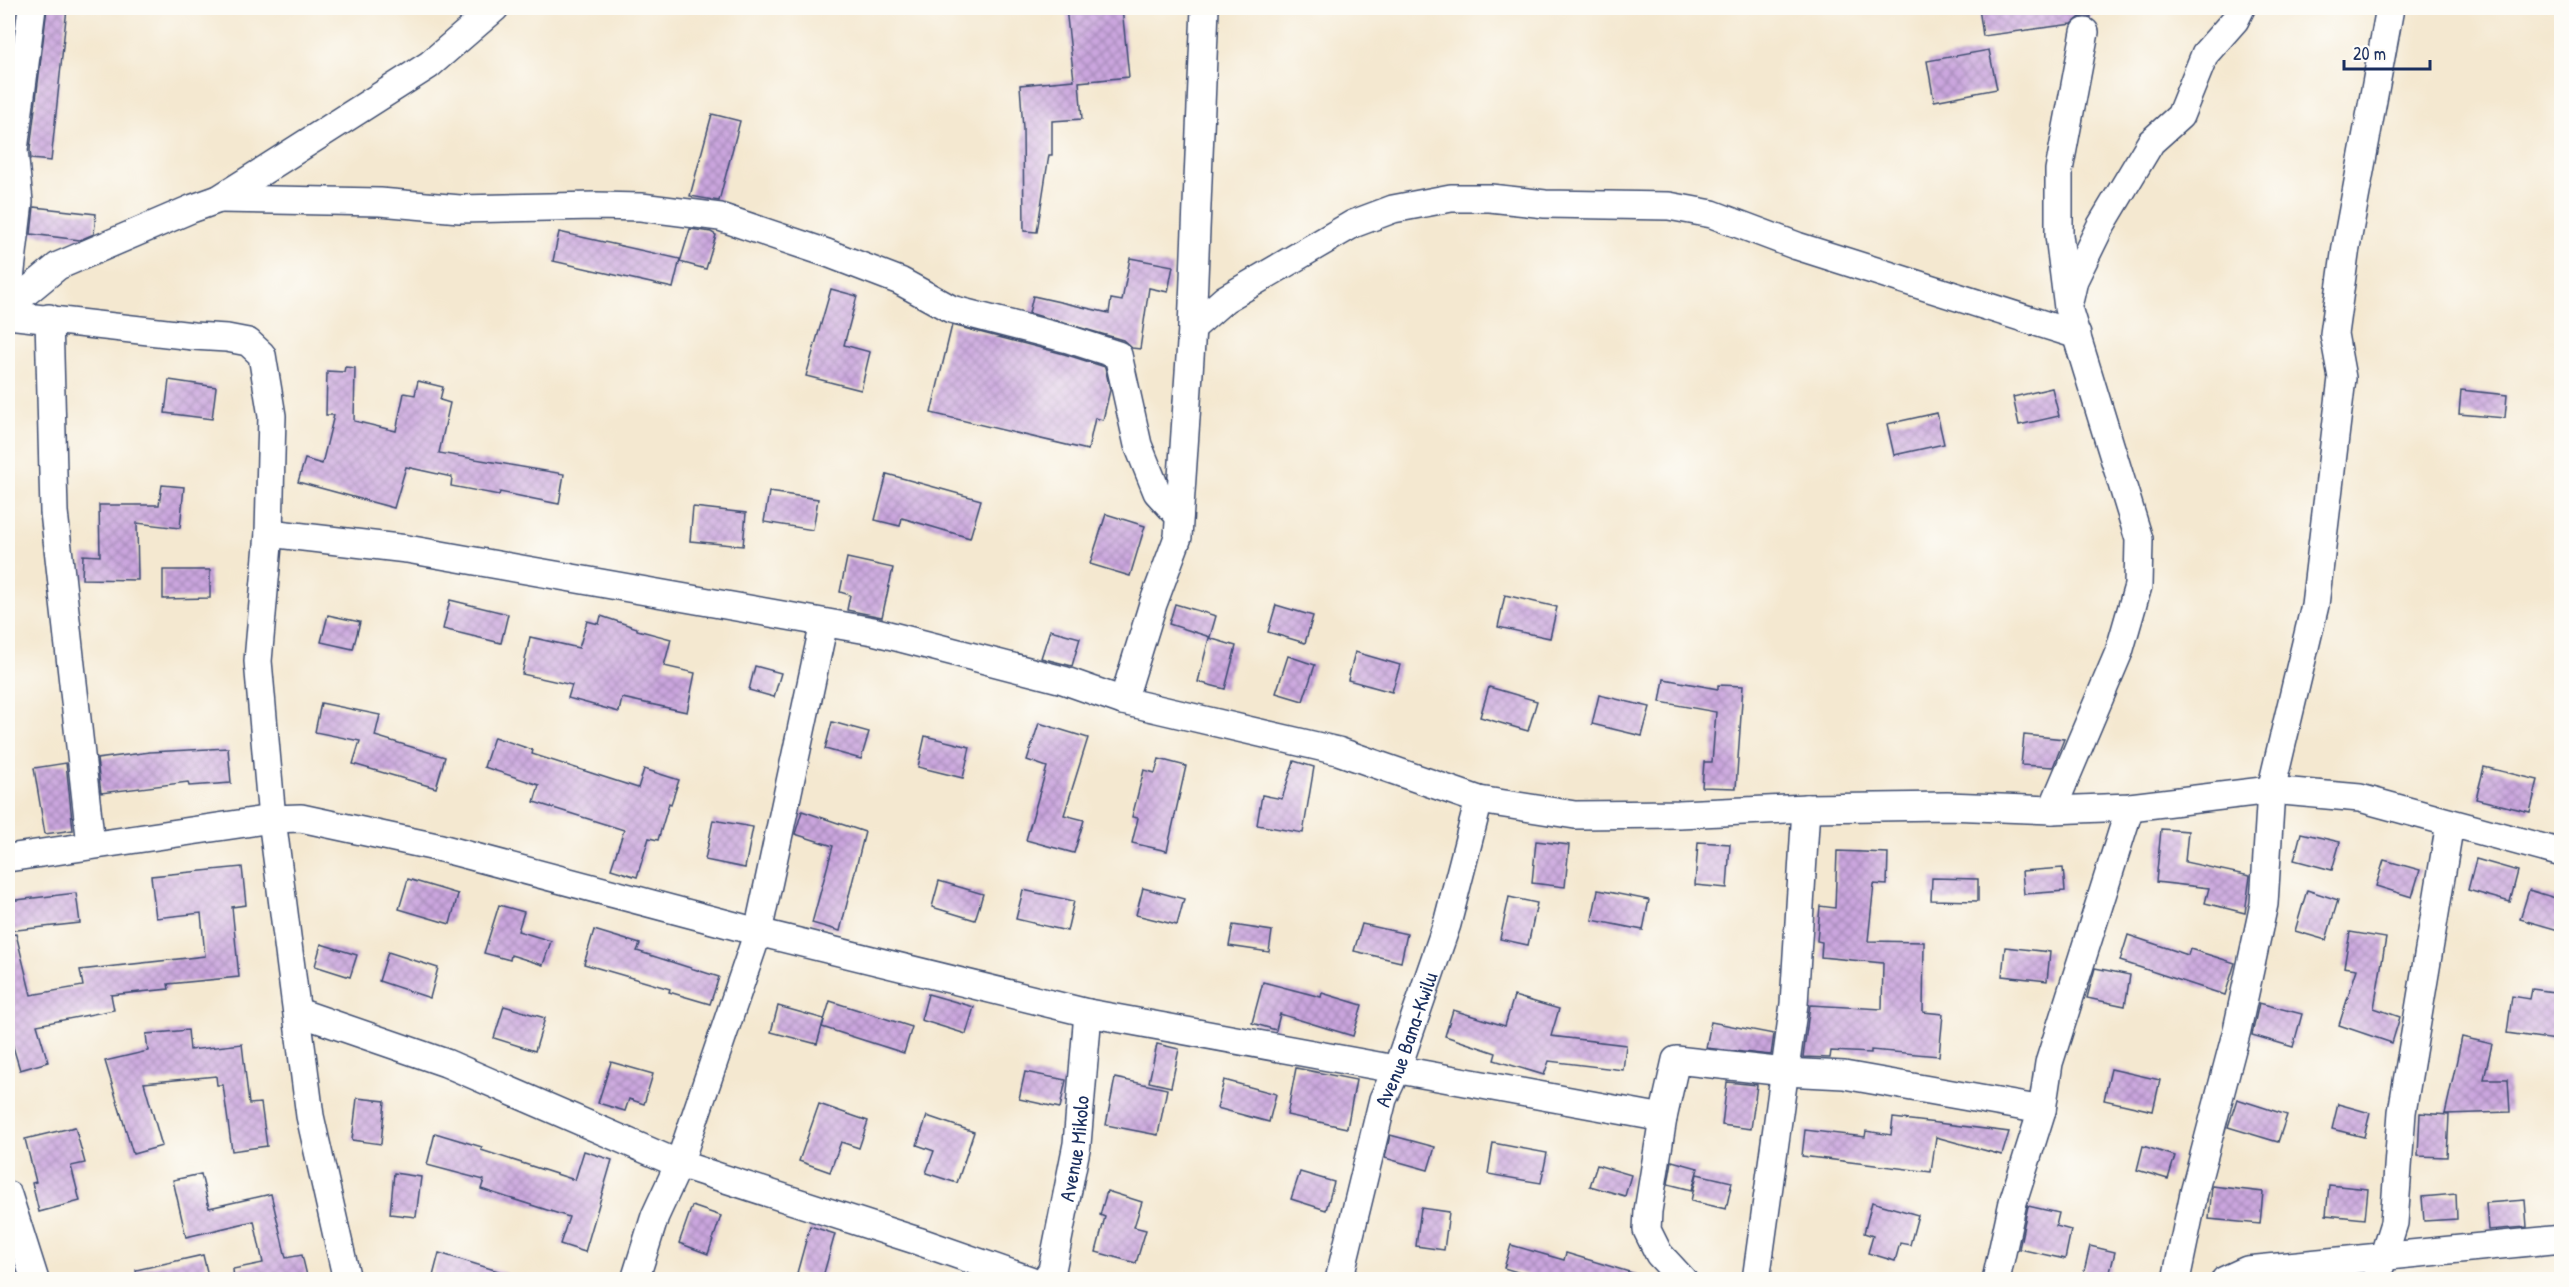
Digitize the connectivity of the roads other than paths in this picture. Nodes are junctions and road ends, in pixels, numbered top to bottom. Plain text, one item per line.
1 (32, 8) edge
2 (495, 8) edge
3 (1206, 8) edge
4 (2241, 8) edge
5 (2390, 8) edge
6 (2085, 32) dead end
7 (219, 199) junction
8 (8, 296) edge
9 (2068, 308) junction
10 (8, 314) edge
11 (49, 318) junction
12 (1192, 328) junction
13 (2077, 335) junction
14 (1179, 516) junction
15 (269, 533) junction
16 (824, 623) junction
17 (1123, 701) junction
18 (2271, 790) junction
19 (1479, 800) junction
20 (2130, 807) junction
21 (1806, 808) junction
22 (2052, 810) junction
23 (272, 819) junction
24 (2450, 823) junction
25 (91, 845) junction
26 (2562, 852) edge
27 (8, 858) edge
28 (758, 932) junction
29 (298, 1012) junction
30 (1088, 1013) junction
31 (1397, 1070) junction
32 (1785, 1072) junction
33 (2042, 1110) junction
34 (1663, 1118) junction
35 (679, 1164) junction
36 (8, 1195) edge
37 (2562, 1239) edge
38 (2380, 1268) edge
39 (35, 1280) edge
40 (347, 1280) edge
41 (635, 1280) edge
42 (1030, 1280) edge
43 (1045, 1280) edge
44 (1339, 1280) edge
45 (1683, 1280) edge
46 (1756, 1280) edge
47 (1996, 1280) edge
48 (2176, 1280) edge
49 (2225, 1280) edge

1 - 8 street
2 - 7 street
3 - 12 street
4 - 9 street
5 - 18 street
6 - 9 street
7 - 10 street
7 - 14 street
9 - 13 street
10 - 11 street
11 - 15 street
11 - 25 street
12 - 13 street
12 - 14 street
13 - 22 street
14 - 17 street
15 - 16 street
15 - 23 street
16 - 17 street
16 - 28 street
17 - 19 street
18 - 20 street
18 - 24 street
18 - 48 street
19 - 21 street
19 - 31 street, Avenue Bana-Kwilu
20 - 22 street
20 - 33 street
21 - 22 street
21 - 32 street
23 - 25 street
23 - 28 street
23 - 29 street
24 - 26 street
24 - 38 street
25 - 27 street
28 - 30 street
28 - 35 street
29 - 35 street
29 - 40 street
30 - 31 street
30 - 43 street, Avenue Mikolo
31 - 34 street
31 - 44 street, Avenue Bana-Kwilu
32 - 33 street
32 - 34 street
32 - 46 street
33 - 47 street
34 - 45 street
35 - 41 street
35 - 42 street
36 - 39 street
37 - 38 street
38 - 49 street

